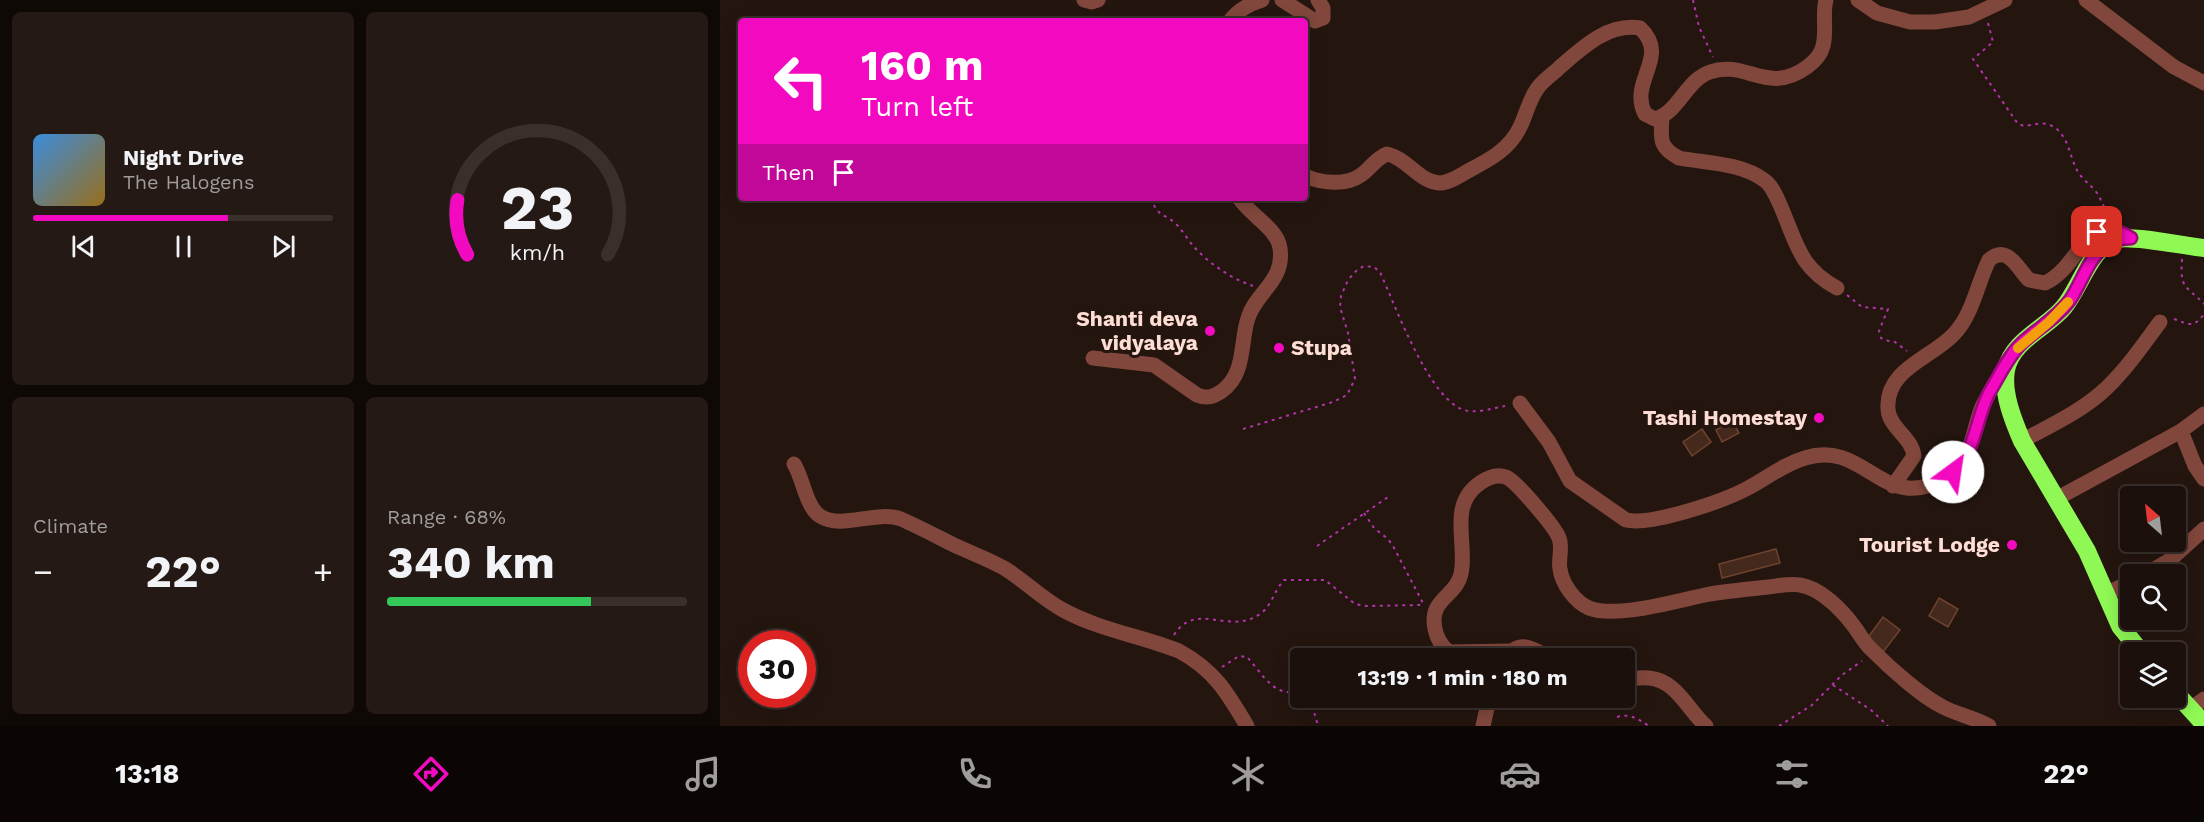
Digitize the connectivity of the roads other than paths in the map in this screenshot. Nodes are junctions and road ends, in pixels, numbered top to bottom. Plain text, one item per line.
1 (1084, 0) edge
2 (1098, 0) edge
3 (1262, 0) edge
4 (1282, 0) edge
5 (1318, 0) edge
6 (1826, 0) edge
7 (1858, 0) edge
8 (2005, 0) edge
9 (2086, 0) edge
10 (1232, 18) edge
11 (2204, 83) edge
12 (1662, 117) junction
13 (1308, 177) edge
14 (1241, 201) edge
15 (2124, 234) junction
16 (2204, 248) edge
17 (1837, 288) road end
18 (2160, 322) road end
19 (2011, 356) junction
20 (1093, 358) dead end
21 (1520, 404) road end
22 (2204, 414) edge
23 (2181, 431) junction
24 (2022, 441) junction
25 (794, 464) dead end
26 (2204, 479) edge
27 (1893, 486) junction
28 (2056, 499) junction
29 (2204, 529) edge
30 (2162, 564) edge
31 (2120, 587) edge
32 (2106, 594) junction
33 (2133, 642) edge
34 (1444, 648) edge
35 (1635, 678) edge
36 (2197, 704) edge
37 (1487, 708) edge
38 (2204, 724) edge
39 (1247, 726) edge
40 (1483, 726) edge
41 (1706, 726) edge
42 (1989, 726) edge

1 - 2 street
3 - 10 street
4 - 5 street
6 - 12 street
7 - 8 street
9 - 11 street
12 - 13 street
12 - 17 street
14 - 20 street
15 - 16 highway
15 - 19 highway
15 - 27 street
18 - 24 street
19 - 24 highway
19 - 27 street
21 - 27 street
22 - 23 street
23 - 26 street
23 - 28 street
24 - 28 highway
25 - 39 street
28 - 32 highway
29 - 30 street
31 - 32 street
32 - 33 highway
34 - 42 street
35 - 41 street
36 - 38 highway
37 - 40 street

